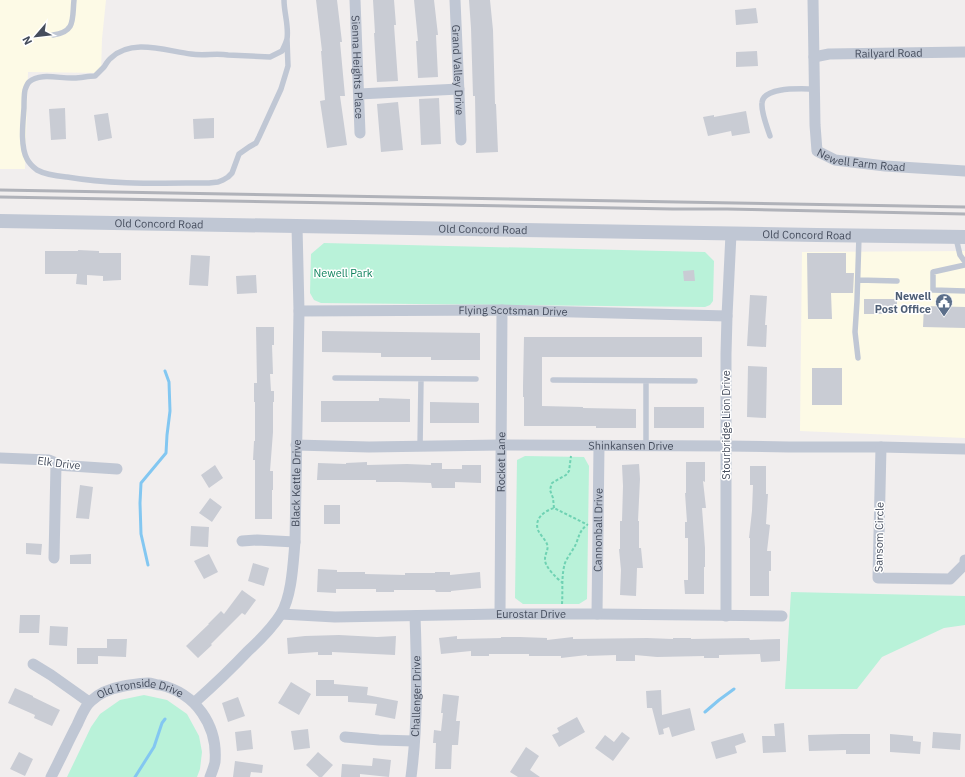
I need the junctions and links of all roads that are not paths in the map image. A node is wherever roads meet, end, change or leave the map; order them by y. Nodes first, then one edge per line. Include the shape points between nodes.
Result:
1 (74, 0) edge
2 (284, 0) edge
3 (355, 0) edge
4 (455, 0) edge
5 (813, 0) edge
6 (53, 36) dead end
7 (287, 39) junction
8 (965, 52) edge
9 (814, 56) junction
10 (459, 89) junction
11 (814, 91) junction
12 (359, 94) junction
13 (360, 133) dead end
14 (770, 136) dead end
15 (461, 140) dead end
16 (965, 171) edge
17 (0, 221) edge
18 (298, 226) junction
19 (731, 234) junction
20 (859, 236) junction
21 (961, 237) edge
22 (965, 262) edge
23 (965, 266) edge
24 (858, 280) junction
25 (897, 281) dead end
26 (965, 291) edge
27 (502, 310) junction
28 (299, 311) junction
29 (727, 316) junction
30 (858, 358) dead end
31 (335, 378) dead end
32 (421, 378) junction
33 (476, 379) dead end
34 (553, 380) dead end
35 (646, 381) junction
36 (695, 381) dead end
37 (296, 445) junction
38 (501, 445) junction
39 (599, 446) junction
40 (646, 446) junction
41 (726, 446) junction
42 (420, 447) junction
43 (881, 447) junction
44 (965, 449) edge
45 (0, 458) edge
46 (56, 465) junction
47 (118, 469) dead end
48 (242, 541) dead end
49 (295, 542) junction
50 (54, 558) dead end
51 (965, 560) edge
52 (281, 614) junction
53 (500, 614) junction
54 (597, 614) junction
55 (415, 616) junction
56 (726, 616) junction
57 (782, 616) dead end
58 (33, 664) dead end
59 (90, 702) junction
60 (194, 702) junction
61 (345, 737) dead end
62 (414, 741) junction
63 (51, 777) edge
64 (210, 777) edge
65 (410, 777) edge

1 - 6 lane via 72,24 68,31
2 - 7 lane
3 - 12 street, Sienna Heights Place
4 - 10 street, Grand Valley Drive
5 - 9 street
7 - 7 lane via 288,66 275,103 256,143 239,154 232,173 223,180 209,183 100,182 50,174 38,170 26,159 23,148 25,90 28,83 39,77 73,79 95,76 118,53 142,46 192,54 270,57 282,51
8 - 9 street, Railyard Road
9 - 11 street
10 - 12 street
10 - 15 street, Grand Valley Drive
11 - 14 lane via 782,90 767,94 763,98 762,111
11 - 16 street, Newell Farm Road via 817,151 835,160
12 - 13 street, Sienna Heights Place
17 - 18 street, Old Concord Road
18 - 19 street, Old Concord Road
18 - 28 street, Black Kettle Drive
19 - 20 street, Old Concord Road
19 - 29 street, Stourbridge Lion Drive
20 - 21 street, Old Concord Road
20 - 24 lane
21 - 22 lane via 960,255
23 - 26 lane via 933,272 933,290
24 - 25 lane
24 - 30 lane via 855,332
27 - 28 street, Flying Scotsman Drive
27 - 29 street, Flying Scotsman Drive
27 - 38 street, Rocket Lane
28 - 37 street, Black Kettle Drive
29 - 41 street, Stourbridge Lion Drive
31 - 32 lane
32 - 33 lane
32 - 42 lane
34 - 35 lane
35 - 36 lane
35 - 40 lane
37 - 42 street, Shinkansen Drive
37 - 49 street, Black Kettle Drive
38 - 39 street, Shinkansen Drive
38 - 42 street, Shinkansen Drive
38 - 53 street, Rocket Lane
39 - 40 street, Shinkansen Drive
39 - 54 street, Cannonball Drive
40 - 41 street, Shinkansen Drive
41 - 43 street, Shinkansen Drive
41 - 56 street, Stourbridge Lion Drive
43 - 44 street, Shinkansen Drive
43 - 51 street, Sansom Circle via 878,578 950,579 965,564
45 - 46 street, Elk Drive via 49,460
46 - 47 street, Elk Drive
46 - 50 street
48 - 49 street
49 - 52 street, Black Kettle Drive via 293,574
52 - 55 street, Eurostar Drive via 335,617
52 - 60 street, Black Kettle Drive via 234,666
53 - 54 street, Eurostar Drive
53 - 55 street, Eurostar Drive
54 - 56 street, Eurostar Drive
55 - 62 street, Challenger Drive
56 - 57 street, Eurostar Drive
58 - 59 street
59 - 60 street, Old Ironside Drive via 116,688 148,683 173,689
59 - 63 street, Old Ironside Drive
60 - 64 street, Old Ironside Drive via 211,729 215,745 215,764
61 - 62 street
62 - 65 street, Challenger Drive

